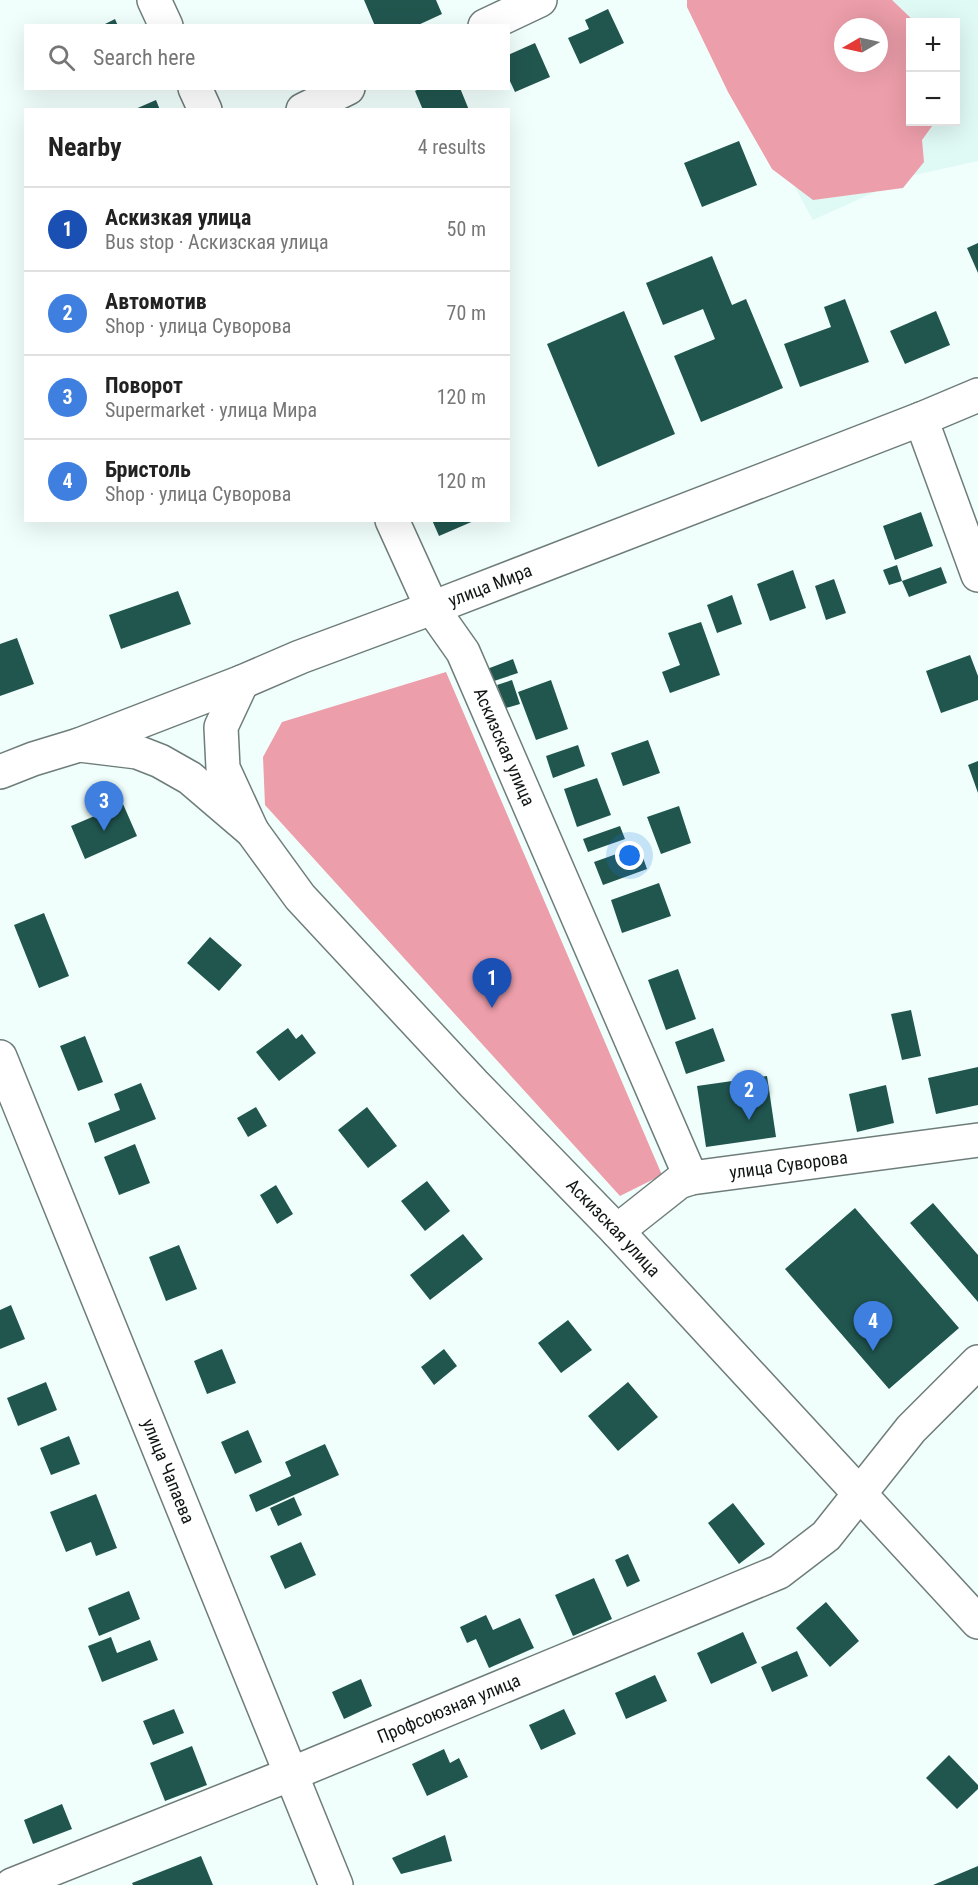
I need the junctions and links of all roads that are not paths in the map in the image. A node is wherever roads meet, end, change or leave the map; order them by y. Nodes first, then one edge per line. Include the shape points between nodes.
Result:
1 (154, 0) edge
2 (540, 0) edge
3 (165, 24) edge
4 (489, 24) edge
5 (196, 90) edge
6 (344, 90) edge
7 (204, 108) edge
8 (307, 108) edge
9 (978, 395) edge
10 (921, 419) junction
11 (393, 522) edge
12 (978, 575) edge
13 (432, 608) junction
14 (242, 682) junction
15 (79, 745) junction
16 (0, 772) edge
17 (252, 831) junction
18 (0, 1057) edge
19 (978, 1140) edge
20 (691, 1178) junction
21 (617, 1231) junction
22 (978, 1362) edge
23 (860, 1493) junction
24 (978, 1622) edge
25 (291, 1774) junction
26 (12, 1885) edge
27 (336, 1885) edge

1 - 3 street
2 - 4 street
5 - 7 street
6 - 8 street
9 - 10 street, улица Мира
10 - 12 street
10 - 13 street, улица Мира
11 - 13 street, Аскизская улица
13 - 14 street, улица Мира
13 - 20 street, Аскизская улица via 463,652
14 - 15 street, улица Мира
14 - 17 street via 221,727 223,758
15 - 16 street, улица Мира
15 - 17 street via 137,752 160,761 190,778
17 - 21 street, Аскизская улица via 300,897
18 - 25 street, улица Чапаева
19 - 20 street, улица Суворова
20 - 21 street, улица Суворова via 679,1182
21 - 23 street, Аскизская улица
22 - 23 street via 911,1429
23 - 24 street, Аскизская улица
23 - 25 street, Профсоюзная улица via 826,1536 779,1572
25 - 26 street, Профсоюзная улица
25 - 27 street, улица Чапаева

